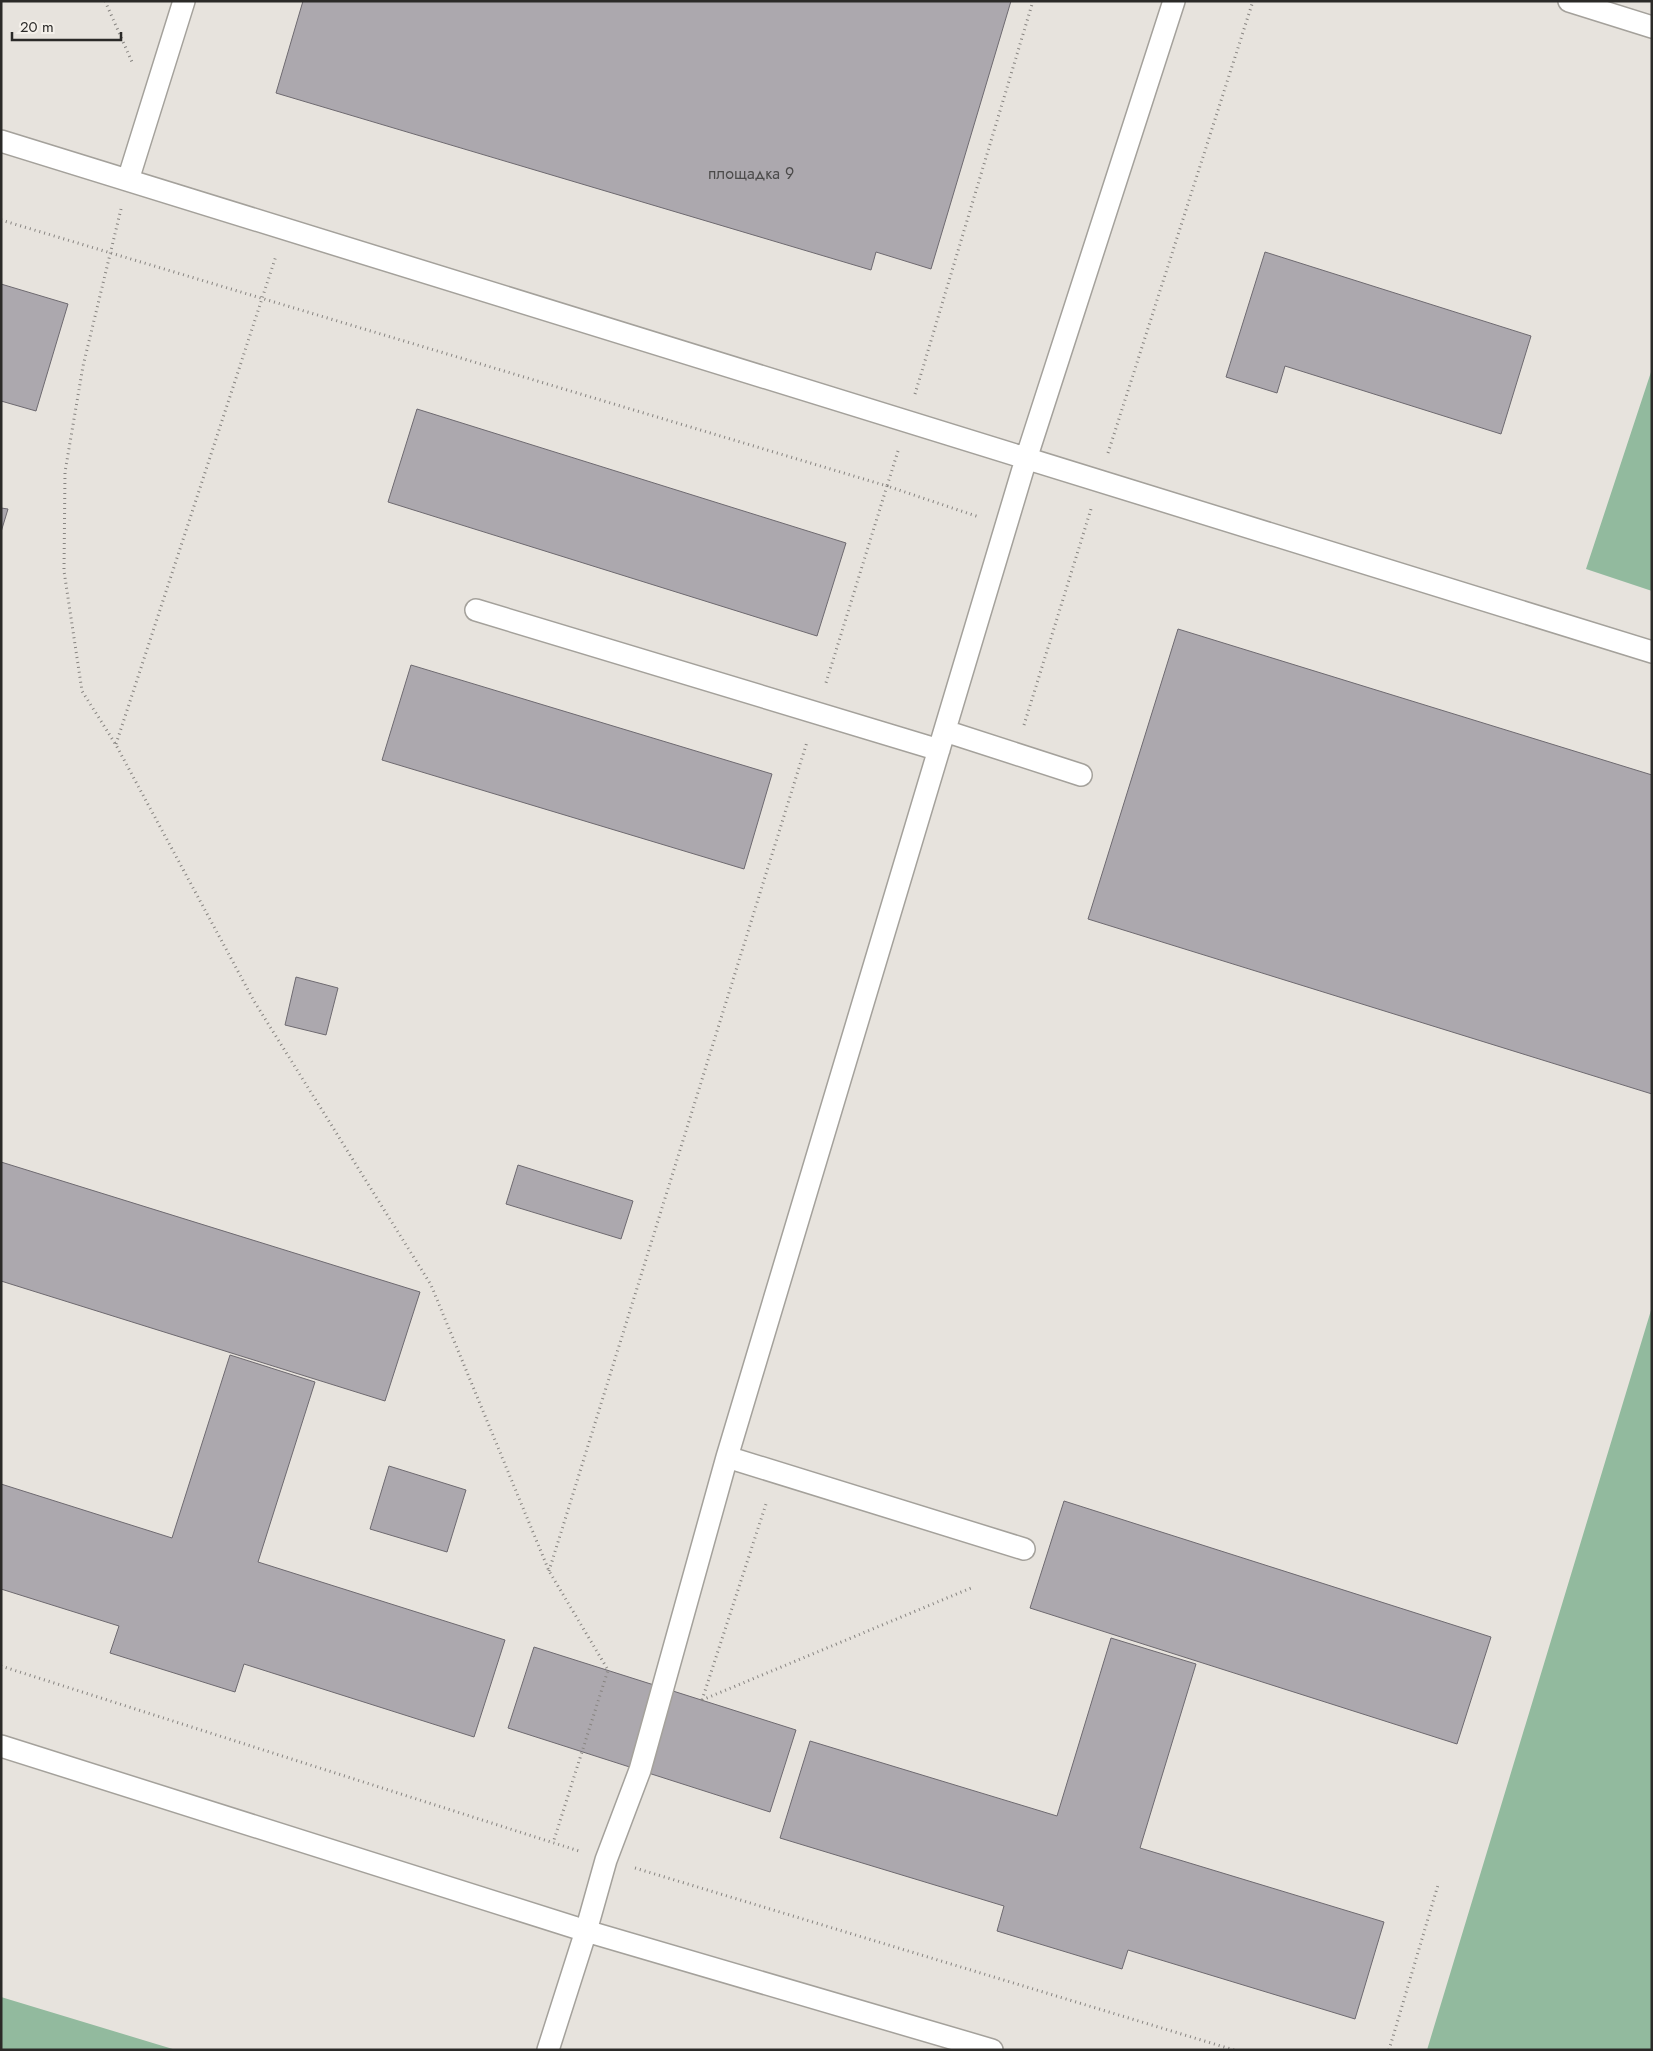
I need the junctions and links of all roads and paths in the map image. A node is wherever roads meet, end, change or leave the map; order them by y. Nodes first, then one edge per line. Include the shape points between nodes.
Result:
1 (105, 1) edge
2 (184, 1) edge
3 (1033, 1) edge
4 (1174, 1) edge
5 (1253, 1) edge
6 (1569, 1) edge
7 (1652, 27) edge
8 (151, 106) junction
9 (1, 141) edge
10 (128, 180) junction
11 (1, 220) edge
12 (284, 228) junction
13 (110, 254) junction
14 (263, 297) junction
15 (907, 422) junction
16 (1026, 459) junction
17 (1099, 482) junction
18 (887, 486) junction
19 (1006, 526) junction
20 (476, 610) dead end
21 (1652, 652) edge
22 (816, 713) junction
23 (942, 741) junction
24 (116, 745) junction
25 (1016, 753) junction
26 (1081, 775) dead end
27 (727, 1457) junction
28 (776, 1471) junction
29 (1024, 1549) dead end
30 (549, 1571) junction
31 (971, 1588) dead end
32 (1, 1746) edge
33 (553, 1842) dead end
34 (1438, 1885) dead end
35 (586, 1931) junction
36 (548, 2050) edge
37 (992, 2050) edge
38 (1389, 2050) edge

1 - 8 path
2 - 8 lane
3 - 15 path
4 - 16 lane
5 - 17 path
6 - 7 lane
8 - 10 lane
9 - 10 lane
10 - 12 lane
10 - 13 path
11 - 13 path
12 - 14 path
12 - 15 lane
13 - 14 path
13 - 24 path via 84,366 65,472 64,571 82,691
14 - 18 path
14 - 24 path
15 - 16 lane
15 - 18 path
16 - 17 lane
16 - 19 lane
17 - 21 lane
17 - 25 path
18 - 19 path
18 - 22 path
19 - 23 lane
20 - 22 lane
22 - 23 lane
22 - 30 path
23 - 25 lane
23 - 27 lane
24 - 30 path via 254,1001 431,1285
25 - 26 lane
27 - 28 lane
27 - 35 lane via 640,1770 606,1860
28 - 29 lane
28 - 31 path via 702,1700
30 - 33 path via 608,1670
32 - 35 lane
34 - 38 path
35 - 36 lane
35 - 37 lane

